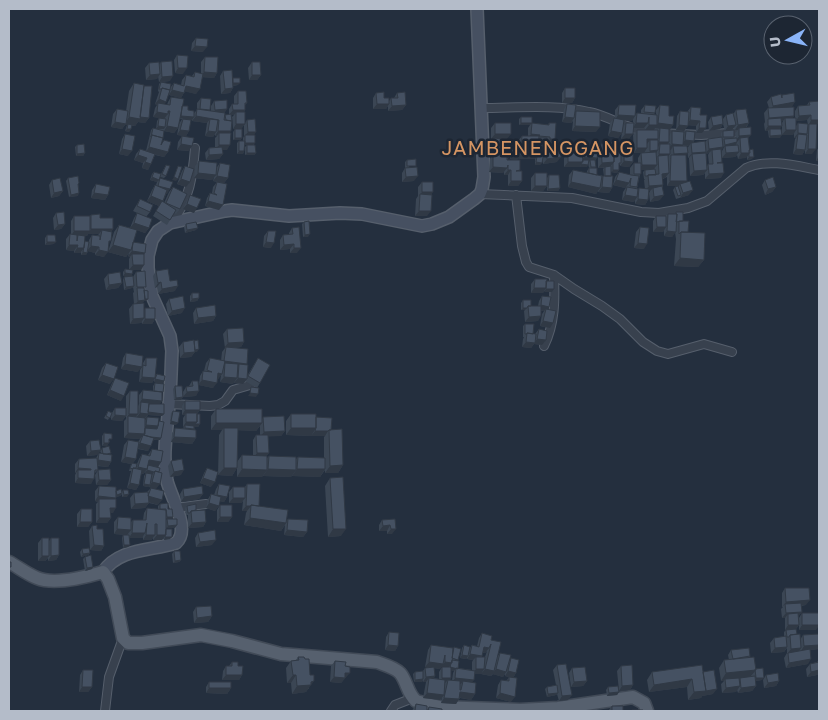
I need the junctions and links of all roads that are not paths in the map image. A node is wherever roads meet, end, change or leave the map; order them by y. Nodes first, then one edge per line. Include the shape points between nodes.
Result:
1 (477, 9) edge
2 (481, 108) junction
3 (741, 132) edge
4 (195, 148) edge
5 (819, 170) edge
6 (480, 194) junction
7 (516, 195) junction
8 (170, 223) junction
9 (554, 275) junction
10 (544, 346) edge
11 (732, 352) dead end
12 (250, 385) edge
13 (170, 404) junction
14 (206, 504) dead end
15 (176, 508) junction
16 (9, 562) edge
17 (103, 572) junction
18 (123, 638) junction
19 (413, 698) junction
20 (105, 711) edge
21 (391, 711) edge
22 (647, 711) edge

1 - 2 street
2 - 3 street via 557,106 600,114 639,131
2 - 6 street via 484,177
4 - 8 street via 193,172 182,208
5 - 7 street via 782,164 752,165 707,201 659,213 572,198
6 - 7 street
6 - 8 street via 440,222 422,226 362,214 289,216 232,210
7 - 9 street via 527,264 534,270
8 - 13 street via 158,231 148,256 151,291 170,336
9 - 10 street via 555,306
9 - 11 street via 620,319 651,348 668,354 704,344
12 - 13 street via 233,390 225,402 218,405
13 - 15 street via 164,456 167,482
14 - 15 street
15 - 17 street via 181,529 178,541 117,558
16 - 17 main road via 46,580 87,577
17 - 18 main road via 115,597
18 - 19 main road via 134,644 201,635 281,654 378,662 399,672
18 - 20 street via 109,677
19 - 21 street via 395,704
19 - 22 main road via 440,707 520,710 633,697 644,703

